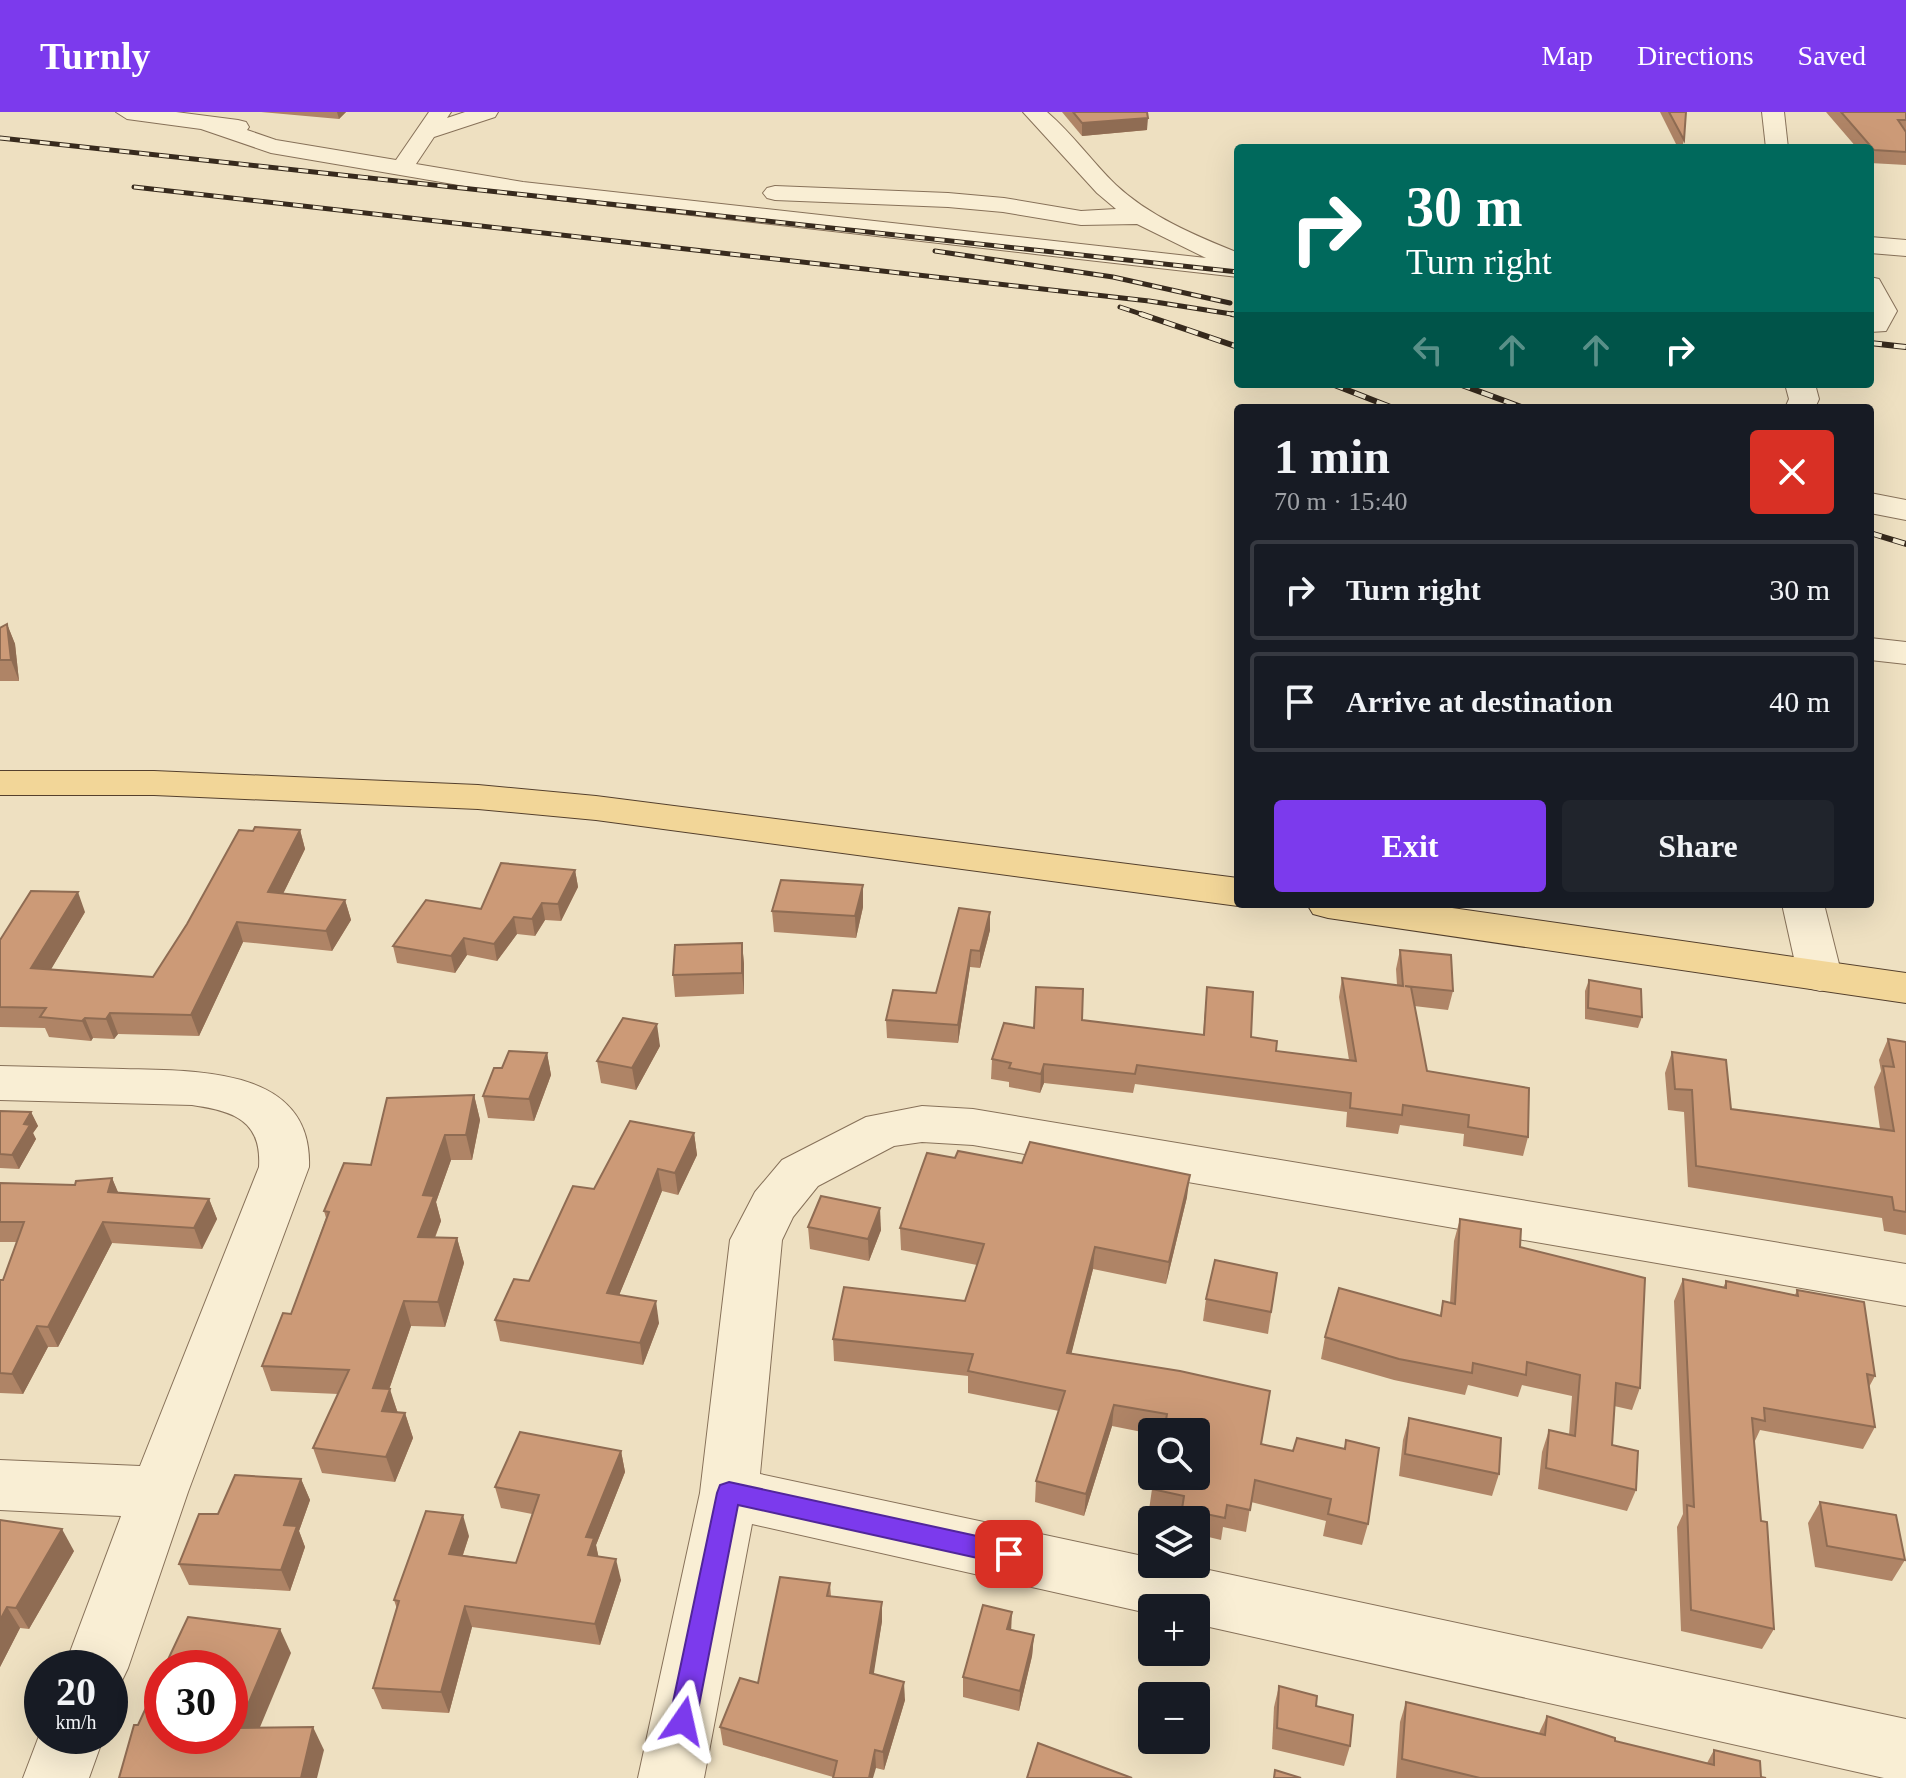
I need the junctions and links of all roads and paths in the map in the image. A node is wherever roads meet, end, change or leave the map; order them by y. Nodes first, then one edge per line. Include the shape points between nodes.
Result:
1 (127, 112) edge
2 (440, 112) edge
3 (487, 112) edge
4 (1034, 112) edge
5 (1773, 112) edge
6 (209, 124) junction
7 (368, 141) junction
8 (1777, 144) edge
9 (415, 149) junction
10 (329, 156) junction
11 (1142, 216) junction
12 (1874, 245) edge
13 (1906, 248) edge
14 (1234, 260) edge
15 (1234, 269) edge
16 (1874, 293) edge
17 (1874, 324) edge
18 (1906, 324) edge
19 (1874, 326) edge
20 (1874, 504) edge
21 (1906, 510) edge
22 (1874, 649) edge
23 (1906, 653) edge
24 (0, 783) edge
25 (1234, 891) edge
26 (1355, 908) edge
27 (1804, 908) edge
28 (1820, 976) junction
29 (1906, 988) edge
30 (0, 1083) edge
31 (1906, 1285) edge
32 (0, 1485) edge
33 (159, 1492) junction
34 (729, 1493) junction
35 (102, 1650) edge
36 (1906, 1751) edge
37 (65, 1754) edge
38 (56, 1778) edge
39 (671, 1778) edge

1 - 6 street
2 - 9 street
3 - 9 street
4 - 11 street via 1116,198
5 - 8 street
6 - 7 street
6 - 10 street via 271,146
7 - 9 street
7 - 10 street
9 - 10 street
9 - 11 street via 713,189 948,200 1081,218
9 - 15 street via 523,189
11 - 14 street
12 - 13 street
16 - 17 street via 1883,311
18 - 19 street
20 - 21 street
22 - 23 street
24 - 25 main road via 154,783 478,797
26 - 28 main road
27 - 28 street
28 - 29 main road
30 - 33 street via 235,1094 267,1114 280,1130 284,1167
31 - 34 street via 973,1127 922,1124 883,1130 800,1173 773,1206 756,1240
32 - 33 street
33 - 35 street
34 - 36 street
34 - 39 street
37 - 38 street

